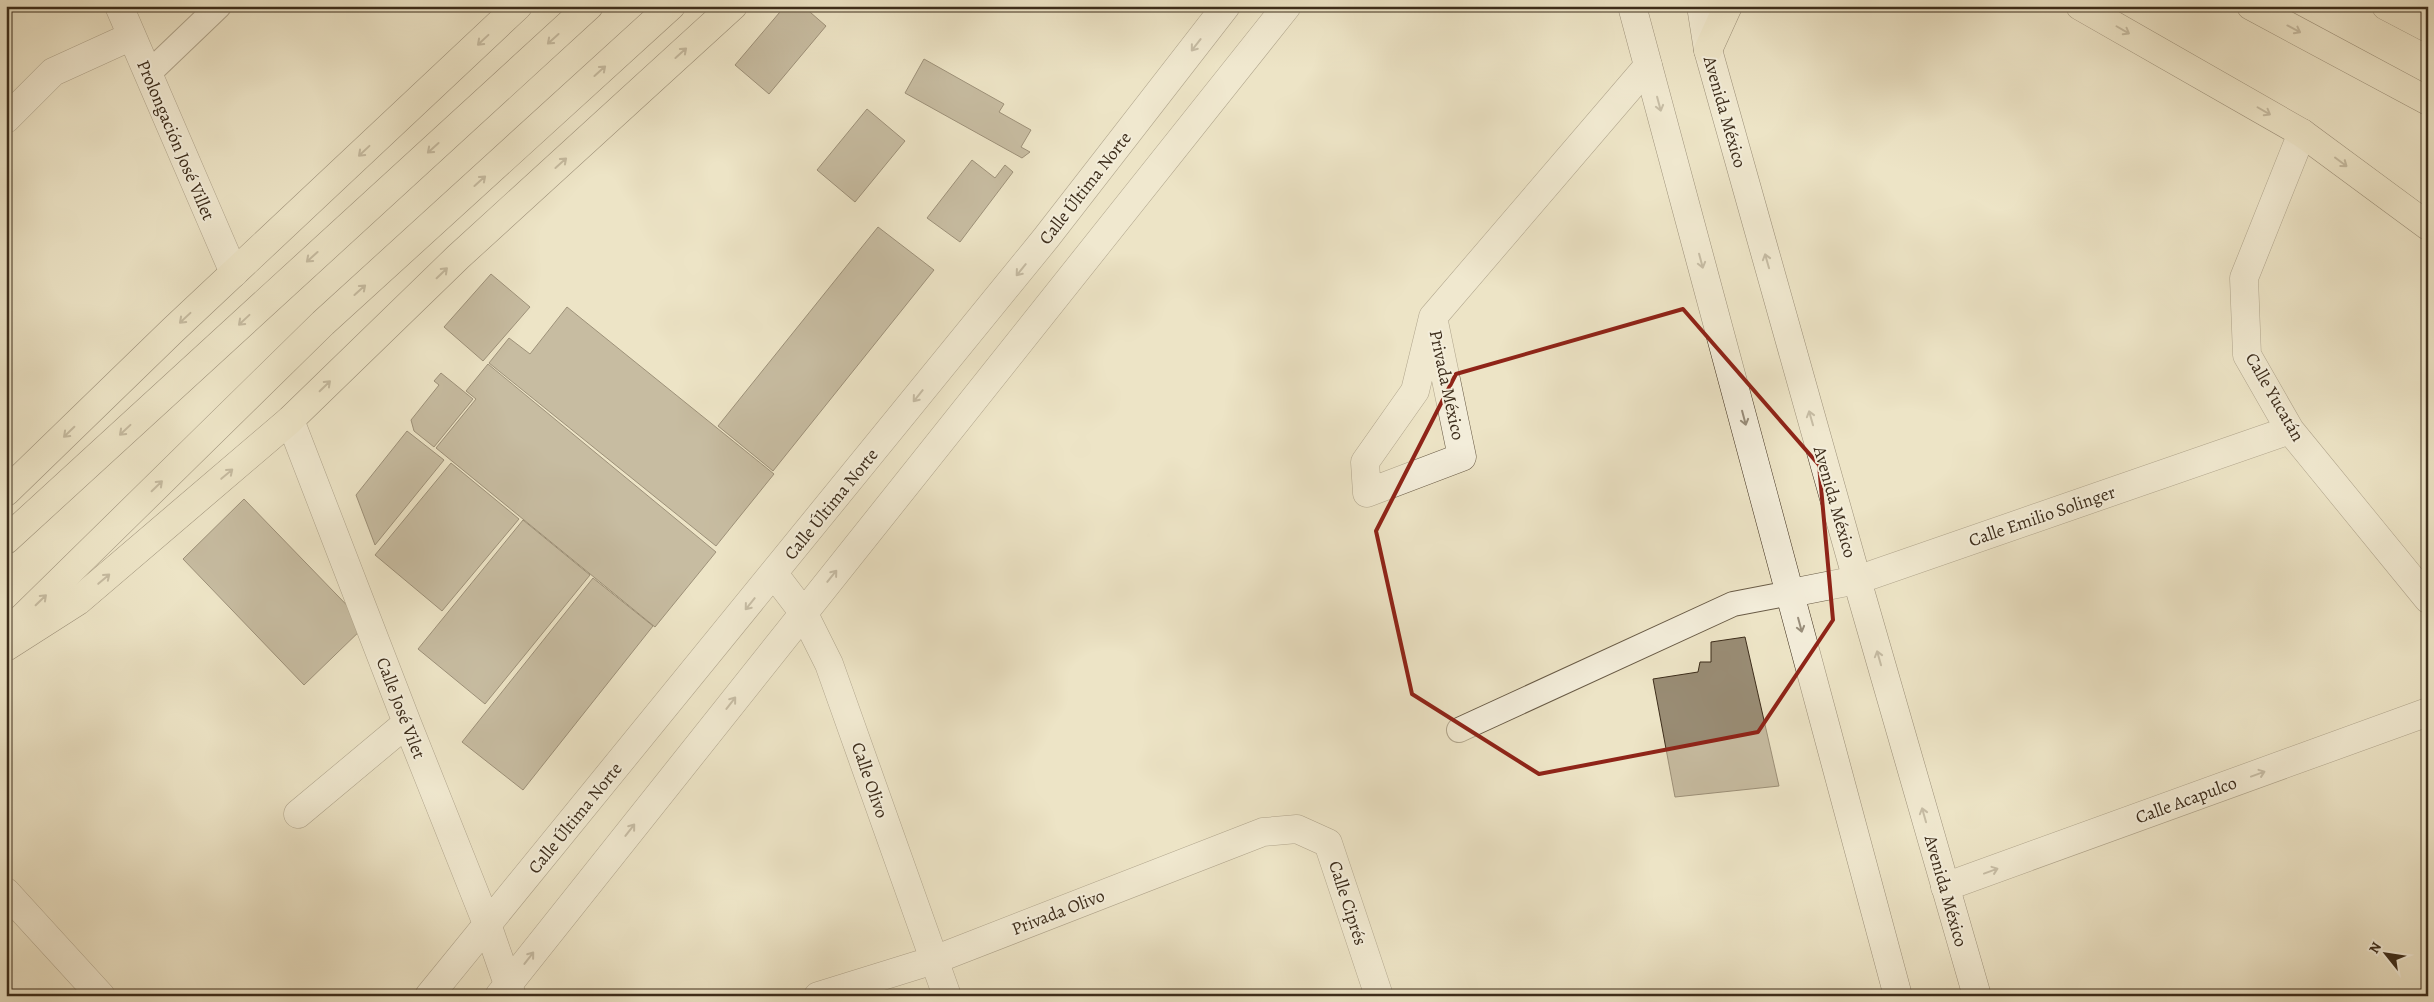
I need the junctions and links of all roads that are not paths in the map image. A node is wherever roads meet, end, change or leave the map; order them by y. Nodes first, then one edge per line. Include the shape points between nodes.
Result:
1 (119, 6) edge
2 (219, 6) edge
3 (518, 6) edge
4 (589, 6) edge
5 (672, 6) edge
6 (733, 6) edge
7 (1226, 6) edge
8 (1286, 6) edge
9 (1632, 6) edge
10 (1701, 6) edge
11 (1728, 6) edge
12 (2080, 6) edge
13 (2252, 6) edge
14 (2386, 6) edge
15 (2428, 28) edge
16 (132, 36) junction
17 (1708, 50) junction
18 (1648, 66) junction
19 (148, 74) junction
20 (2428, 101) edge
21 (6, 119) edge
22 (2302, 133) junction
23 (2428, 226) edge
24 (234, 273) junction
25 (1433, 317) junction
26 (290, 420) junction
27 (2290, 430) junction
28 (6, 492) edge
29 (6, 540) edge
30 (774, 574) junction
31 (1857, 580) junction
32 (1791, 593) junction
33 (2428, 599) edge
34 (804, 612) junction
35 (6, 634) edge
36 (6, 646) edge
37 (2428, 712) edge
38 (407, 723) junction
39 (1459, 730) dead end
40 (298, 814) dead end
41 (1297, 829) joint
42 (1945, 888) junction
43 (6, 892) edge
44 (488, 924) junction
45 (934, 960) junction
46 (506, 992) edge
47 (101, 996) edge
48 (429, 996) edge
49 (818, 996) edge
50 (947, 996) edge
51 (1379, 996) edge
52 (1898, 996) edge
53 (1977, 996) edge

1 - 16 street, Prolongación José Villet
2 - 19 lane
3 -> 24 main road
4 -> 29 main road
35 -> 5 main road via 324,323
26 -> 6 main road via 458,257
7 -> 30 street, Calle Última Norte via 1080,195
34 -> 8 street
9 - 18 street
10 - 17 street, Avenida México
11 - 17 main road
12 -> 22 main road
13 -> 20 main road
14 - 15 main road
16 - 19 street, Prolongación José Villet
16 - 21 street via 53,72
31 -> 17 street, Avenida México
18 - 25 street, Privada México
18 -> 32 street
19 - 24 street, Prolongación José Villet
22 -> 23 main road
22 - 27 street, Calle Yucatán via 2244,278 2247,355
24 -> 28 main road
25 - 25 street, Privada México via 1415,391 1364,462 1367,493 1462,456
36 -> 26 main road via 78,602
26 - 38 street, Calle José Vilet
27 - 31 street, Calle Emilio Solinger
27 - 33 street, Calle Yucatán
30 - 34 street, Calle Olivo
30 -> 44 street, Calle Última Norte
31 - 32 street, Calle Emilio Solinger
42 -> 31 street, Avenida México
32 - 39 lane via 1733,604
32 -> 52 street
34 - 45 street, Calle Olivo via 829,664
46 -> 34 street
42 -> 37 street, Calle Acapulco
38 - 40 street
38 - 44 street, Calle José Vilet
41 - 45 street, Privada Olivo via 1264,832
41 - 51 street, Calle Ciprés via 1328,842
42 - 53 street, Avenida México
43 - 47 street
44 - 46 street, Calle José Vilet
44 - 48 street, Calle Última Norte
45 - 49 street, Privada Olivo
45 - 50 street, Calle Olivo

